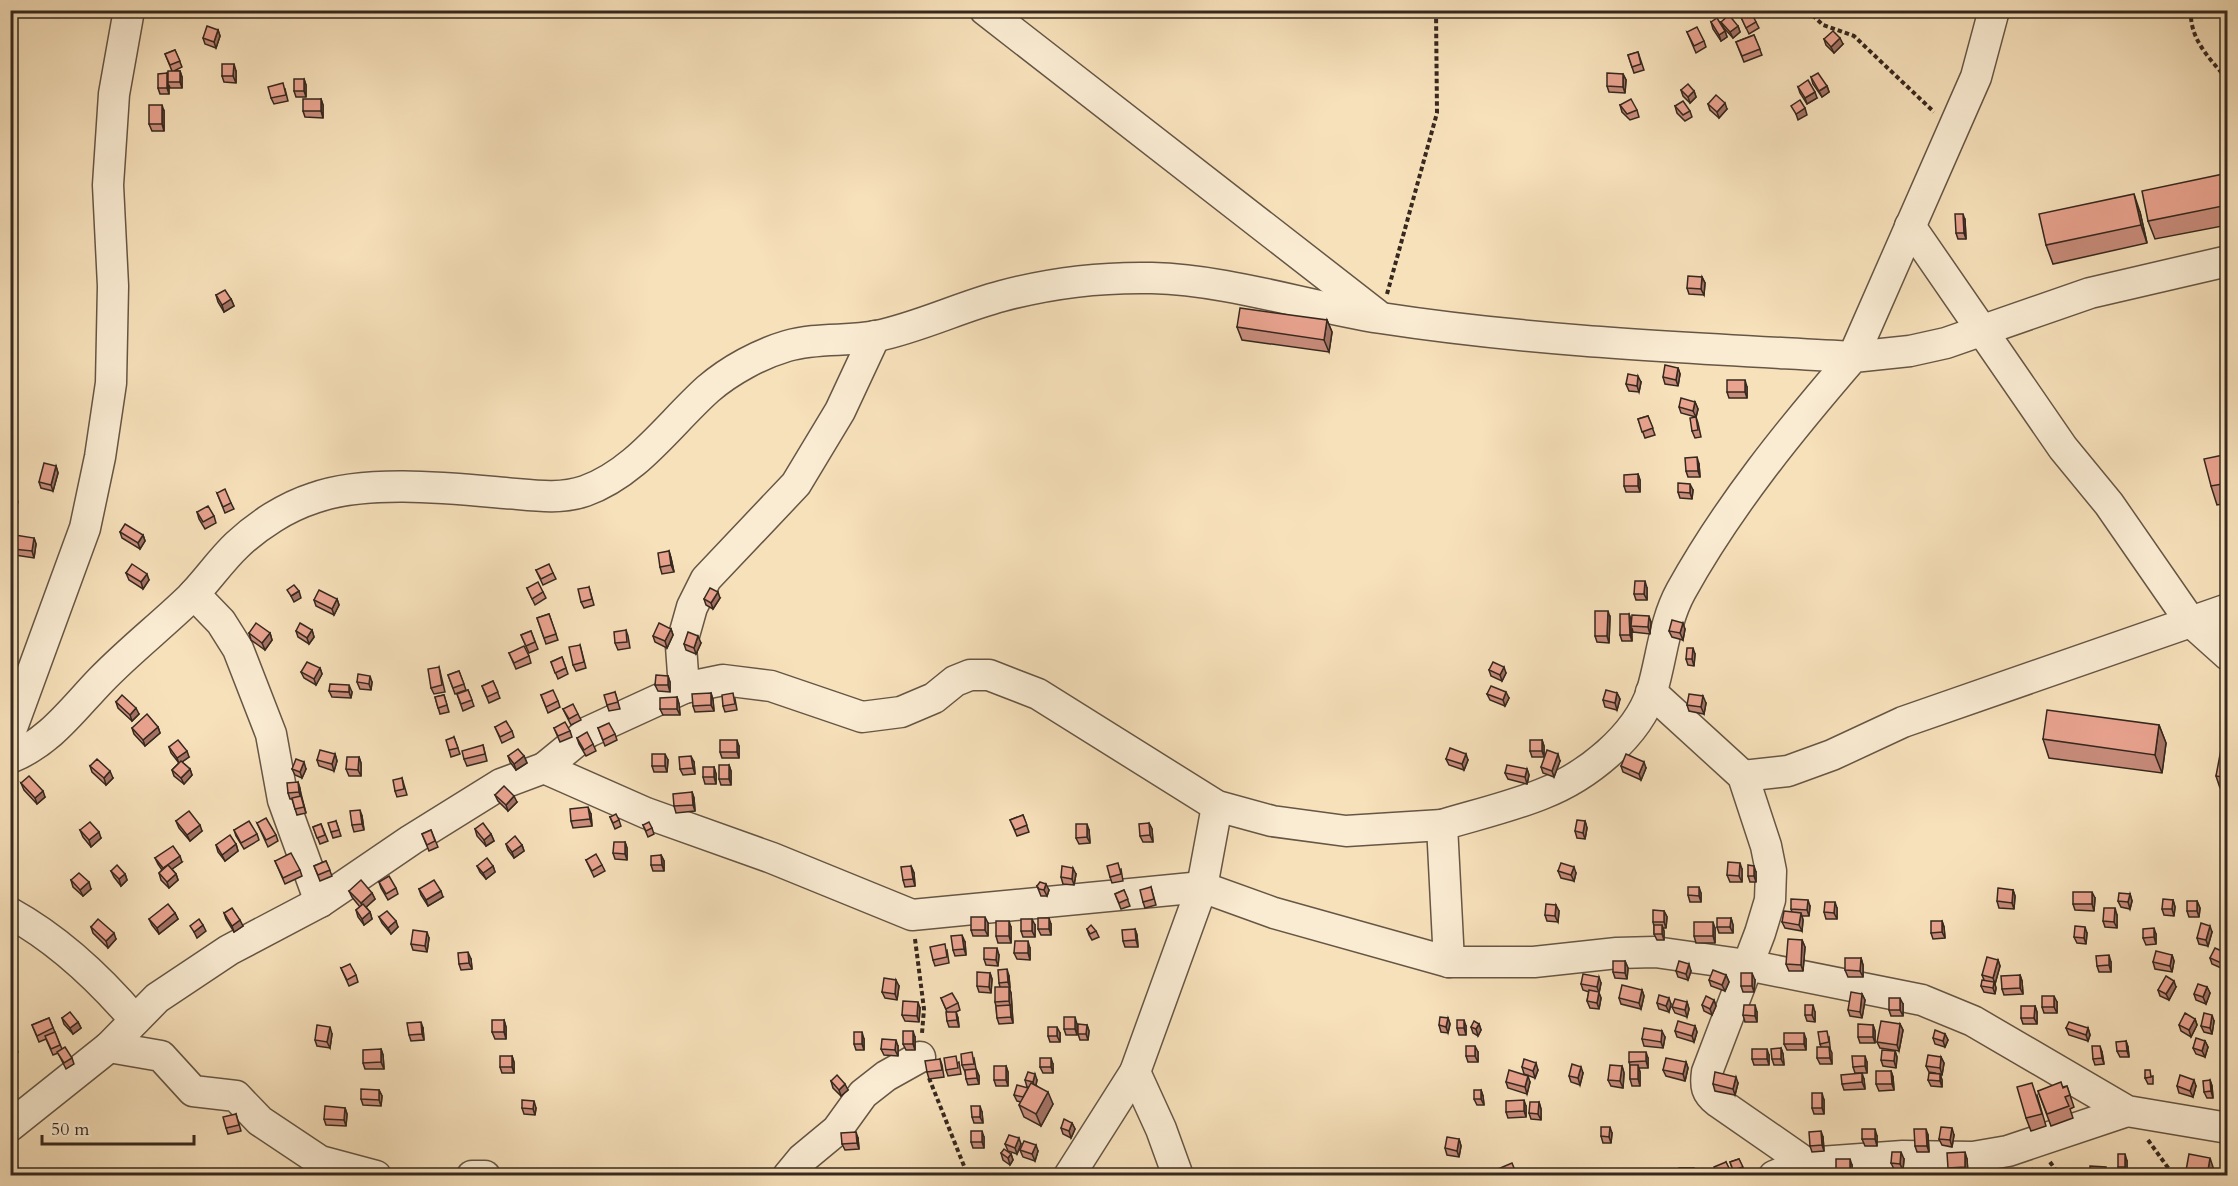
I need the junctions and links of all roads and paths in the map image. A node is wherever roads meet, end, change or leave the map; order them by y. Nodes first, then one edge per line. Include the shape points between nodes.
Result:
1 (129, 10) edge
2 (985, 10) edge
3 (1436, 10) edge
4 (1807, 10) edge
5 (1994, 10) edge
6 (2190, 10) edge
7 (2228, 80) edge
8 (1952, 129) junction
9 (1910, 226) junction
10 (2228, 261) edge
11 (1381, 318) junction
12 (1983, 331) junction
13 (875, 336) junction
14 (1853, 357) junction
15 (194, 594) junction
16 (2228, 609) edge
17 (2190, 621) junction
18 (2228, 655) edge
19 (684, 688) junction
20 (1651, 692) junction
21 (10, 733) edge
22 (10, 758) edge
23 (544, 768) junction
24 (1743, 776) junction
25 (1217, 806) junction
26 (1442, 825) junction
27 (1202, 887) junction
28 (320, 902) junction
29 (10, 913) edge
30 (1449, 962) junction
31 (1747, 965) junction
32 (135, 1020) junction
33 (109, 1047) junction
34 (920, 1058) dead end
35 (1134, 1071) junction
36 (2127, 1111) junction
37 (10, 1126) edge
38 (2228, 1128) edge
39 (2047, 1157) dead end
40 (1812, 1169) edge
41 (339, 1172) edge
42 (376, 1176) edge
43 (472, 1176) edge
44 (485, 1176) edge
45 (788, 1176) edge
46 (1069, 1176) edge
47 (1178, 1176) edge
48 (1774, 1176) edge
49 (2060, 1176) edge
50 (2174, 1176) edge

1 - 21 street via 114,94 108,185 113,286 111,372 100,457 85,528
2 - 11 street
3 - 11 path via 1437,113
4 - 8 path via 1823,25 1854,36
5 - 8 street via 1976,77
6 - 7 path via 2190,23 2201,49
8 - 9 street
9 - 12 street
9 - 14 street
10 - 12 street via 2090,293
11 - 13 street via 1238,289 1154,278 1074,281 1002,296
11 - 14 street via 1604,342
12 - 14 street via 1910,351
12 - 17 street
13 - 15 street via 826,338 787,346 746,363 709,389 676,424 620,472 590,490 545,496 429,487 316,496 272,518 237,544
13 - 19 street via 840,411 796,484 706,579 681,646
14 - 20 street via 1762,465 1681,592 1662,640
15 - 22 street via 102,678 58,728
15 - 28 street via 238,649 271,734 283,800
16 - 17 street
17 - 18 street
17 - 24 street via 1913,718 1788,771
19 - 23 street via 588,732
19 - 25 street via 723,681 771,686 862,717 901,712 934,698 955,681 970,675 989,675 1038,694
20 - 24 street
20 - 26 street via 1619,744 1581,773 1544,794
23 - 27 street via 646,813 772,858 912,915
23 - 28 street via 501,784
24 - 31 street via 1772,871 1770,900
25 - 26 street via 1272,821 1346,831
25 - 27 street
26 - 30 street
27 - 30 street via 1274,913
27 - 35 street
28 - 32 street via 229,950 157,998
29 - 32 street via 65,951 106,986
30 - 31 street via 1534,962 1617,952 1655,952
31 - 36 street via 1922,1000 1973,1021
31 - 40 street via 1707,1071 1705,1086 1718,1102
32 - 33 street
33 - 37 street
33 - 41 street via 161,1056 193,1091 236,1096 260,1121
34 - 45 street via 885,1076 863,1094 837,1130
35 - 46 street
35 - 47 street
36 - 38 street
36 - 40 street via 2008,1151 1963,1157 1903,1156
36 - 50 path
39 - 49 path
40 - 48 street
41 - 42 street
43 - 44 street

